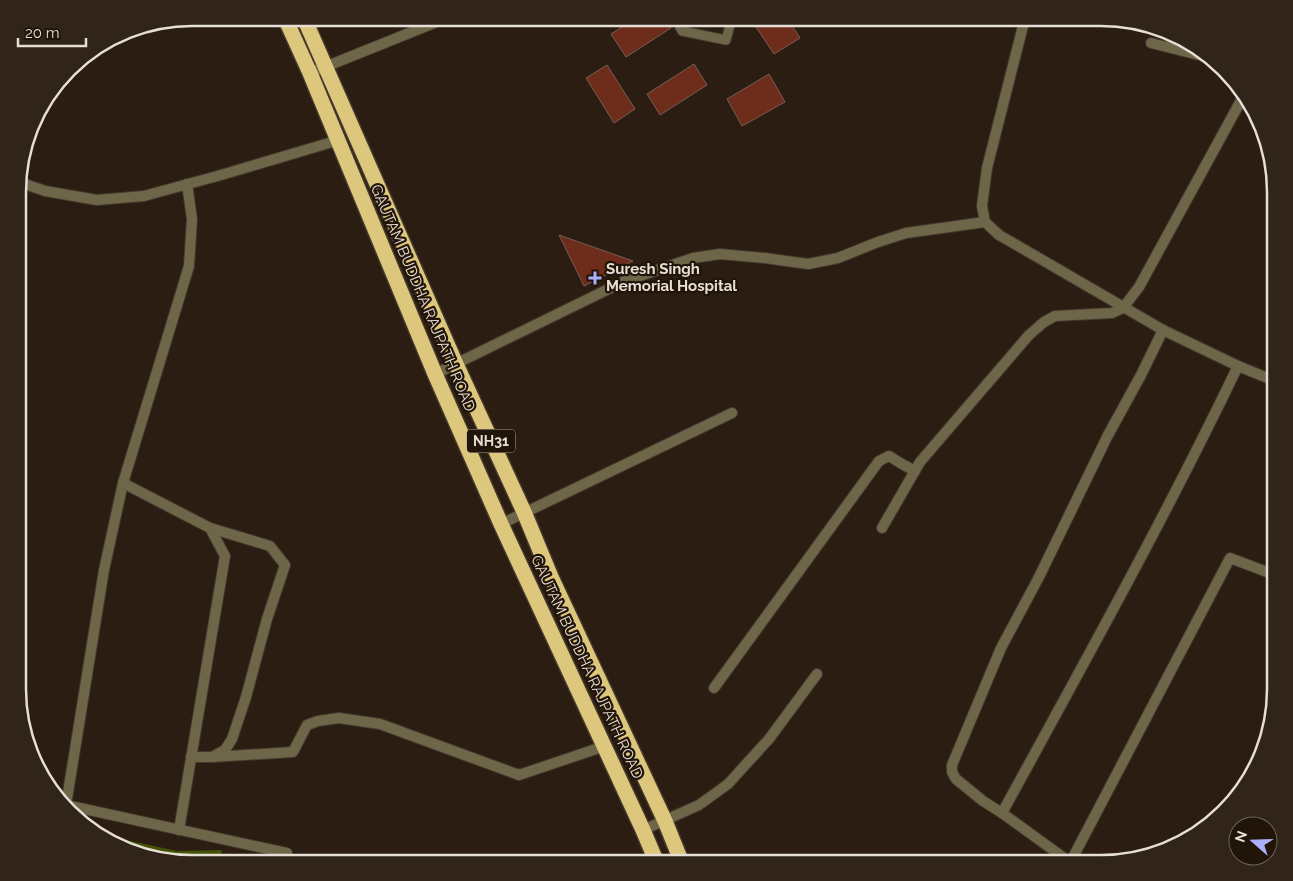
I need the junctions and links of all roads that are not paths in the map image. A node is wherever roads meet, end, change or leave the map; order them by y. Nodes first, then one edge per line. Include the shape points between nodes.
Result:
1 (289, 26) edge
2 (308, 26) edge
3 (426, 26) edge
4 (680, 27) edge
5 (730, 27) edge
6 (1024, 27) edge
7 (1151, 43) dead end
8 (1191, 53) edge
9 (326, 67) junction
10 (310, 74) junction
11 (1240, 102) edge
12 (339, 140) junction
13 (187, 184) junction
14 (27, 185) edge
15 (985, 222) junction
16 (1123, 308) junction
17 (1163, 330) junction
18 (456, 364) junction
19 (1238, 366) junction
20 (435, 374) junction
21 (1266, 377) edge
22 (732, 413) dead end
23 (915, 471) junction
24 (123, 482) junction
25 (524, 512) junction
26 (500, 524) junction
27 (210, 528) junction
28 (882, 528) dead end
29 (1266, 572) edge
30 (817, 674) dead end
31 (714, 688) dead end
32 (605, 746) junction
33 (191, 757) junction
34 (212, 757) junction
35 (67, 798) edge
36 (76, 807) edge
37 (1002, 813) junction
38 (665, 821) junction
39 (179, 830) junction
40 (644, 830) junction
41 (287, 854) edge
42 (654, 855) edge
43 (679, 855) edge
44 (1060, 855) edge
45 (1075, 855) edge

1 - 10 highway, GAUTAM BUDDHA RAJPATH ROAD / NH31
2 - 9 highway, NH31
3 - 9 street
4 - 5 lane via 682,30 726,40
6 - 15 street via 987,168 982,206
7 - 8 street
9 - 10 street
9 - 18 highway, NH31
10 - 12 highway, GAUTAM BUDDHA RAJPATH ROAD / NH31
11 - 16 street via 1139,286
12 - 13 street
12 - 20 highway, GAUTAM BUDDHA RAJPATH ROAD / NH31
13 - 14 street via 144,196 97,200
13 - 24 street via 192,219 189,266
15 - 16 street via 998,235
15 - 18 street via 906,233 838,258 808,264 720,254 692,258 625,281
16 - 17 street
16 - 23 street via 1112,313 1055,316 1044,322 1023,342
17 - 19 street
17 - 37 street via 1001,648 952,765 956,779
18 - 20 street
18 - 25 highway, NH31
19 - 21 street
19 - 37 street via 1152,536
20 - 26 highway, GAUTAM BUDDHA RAJPATH ROAD / NH31
22 - 25 street
23 - 28 street
23 - 31 street via 889,456 879,461
24 - 27 street
24 - 35 street via 104,570
25 - 26 street
25 - 38 highway, NH31
26 - 32 highway, GAUTAM BUDDHA RAJPATH ROAD / NH31
27 - 33 street via 225,556
27 - 34 street via 270,546 285,565 232,739 225,750
29 - 45 street via 1230,558
30 - 38 street via 769,739 728,784 699,805
32 - 34 street via 519,776 380,724 340,718 307,725 293,752
32 - 40 highway, GAUTAM BUDDHA RAJPATH ROAD / NH31
33 - 34 street
33 - 39 street
36 - 39 street
37 - 44 street
38 - 40 street
38 - 43 highway, NH31
39 - 41 street
40 - 42 highway, GAUTAM BUDDHA RAJPATH ROAD / NH31

